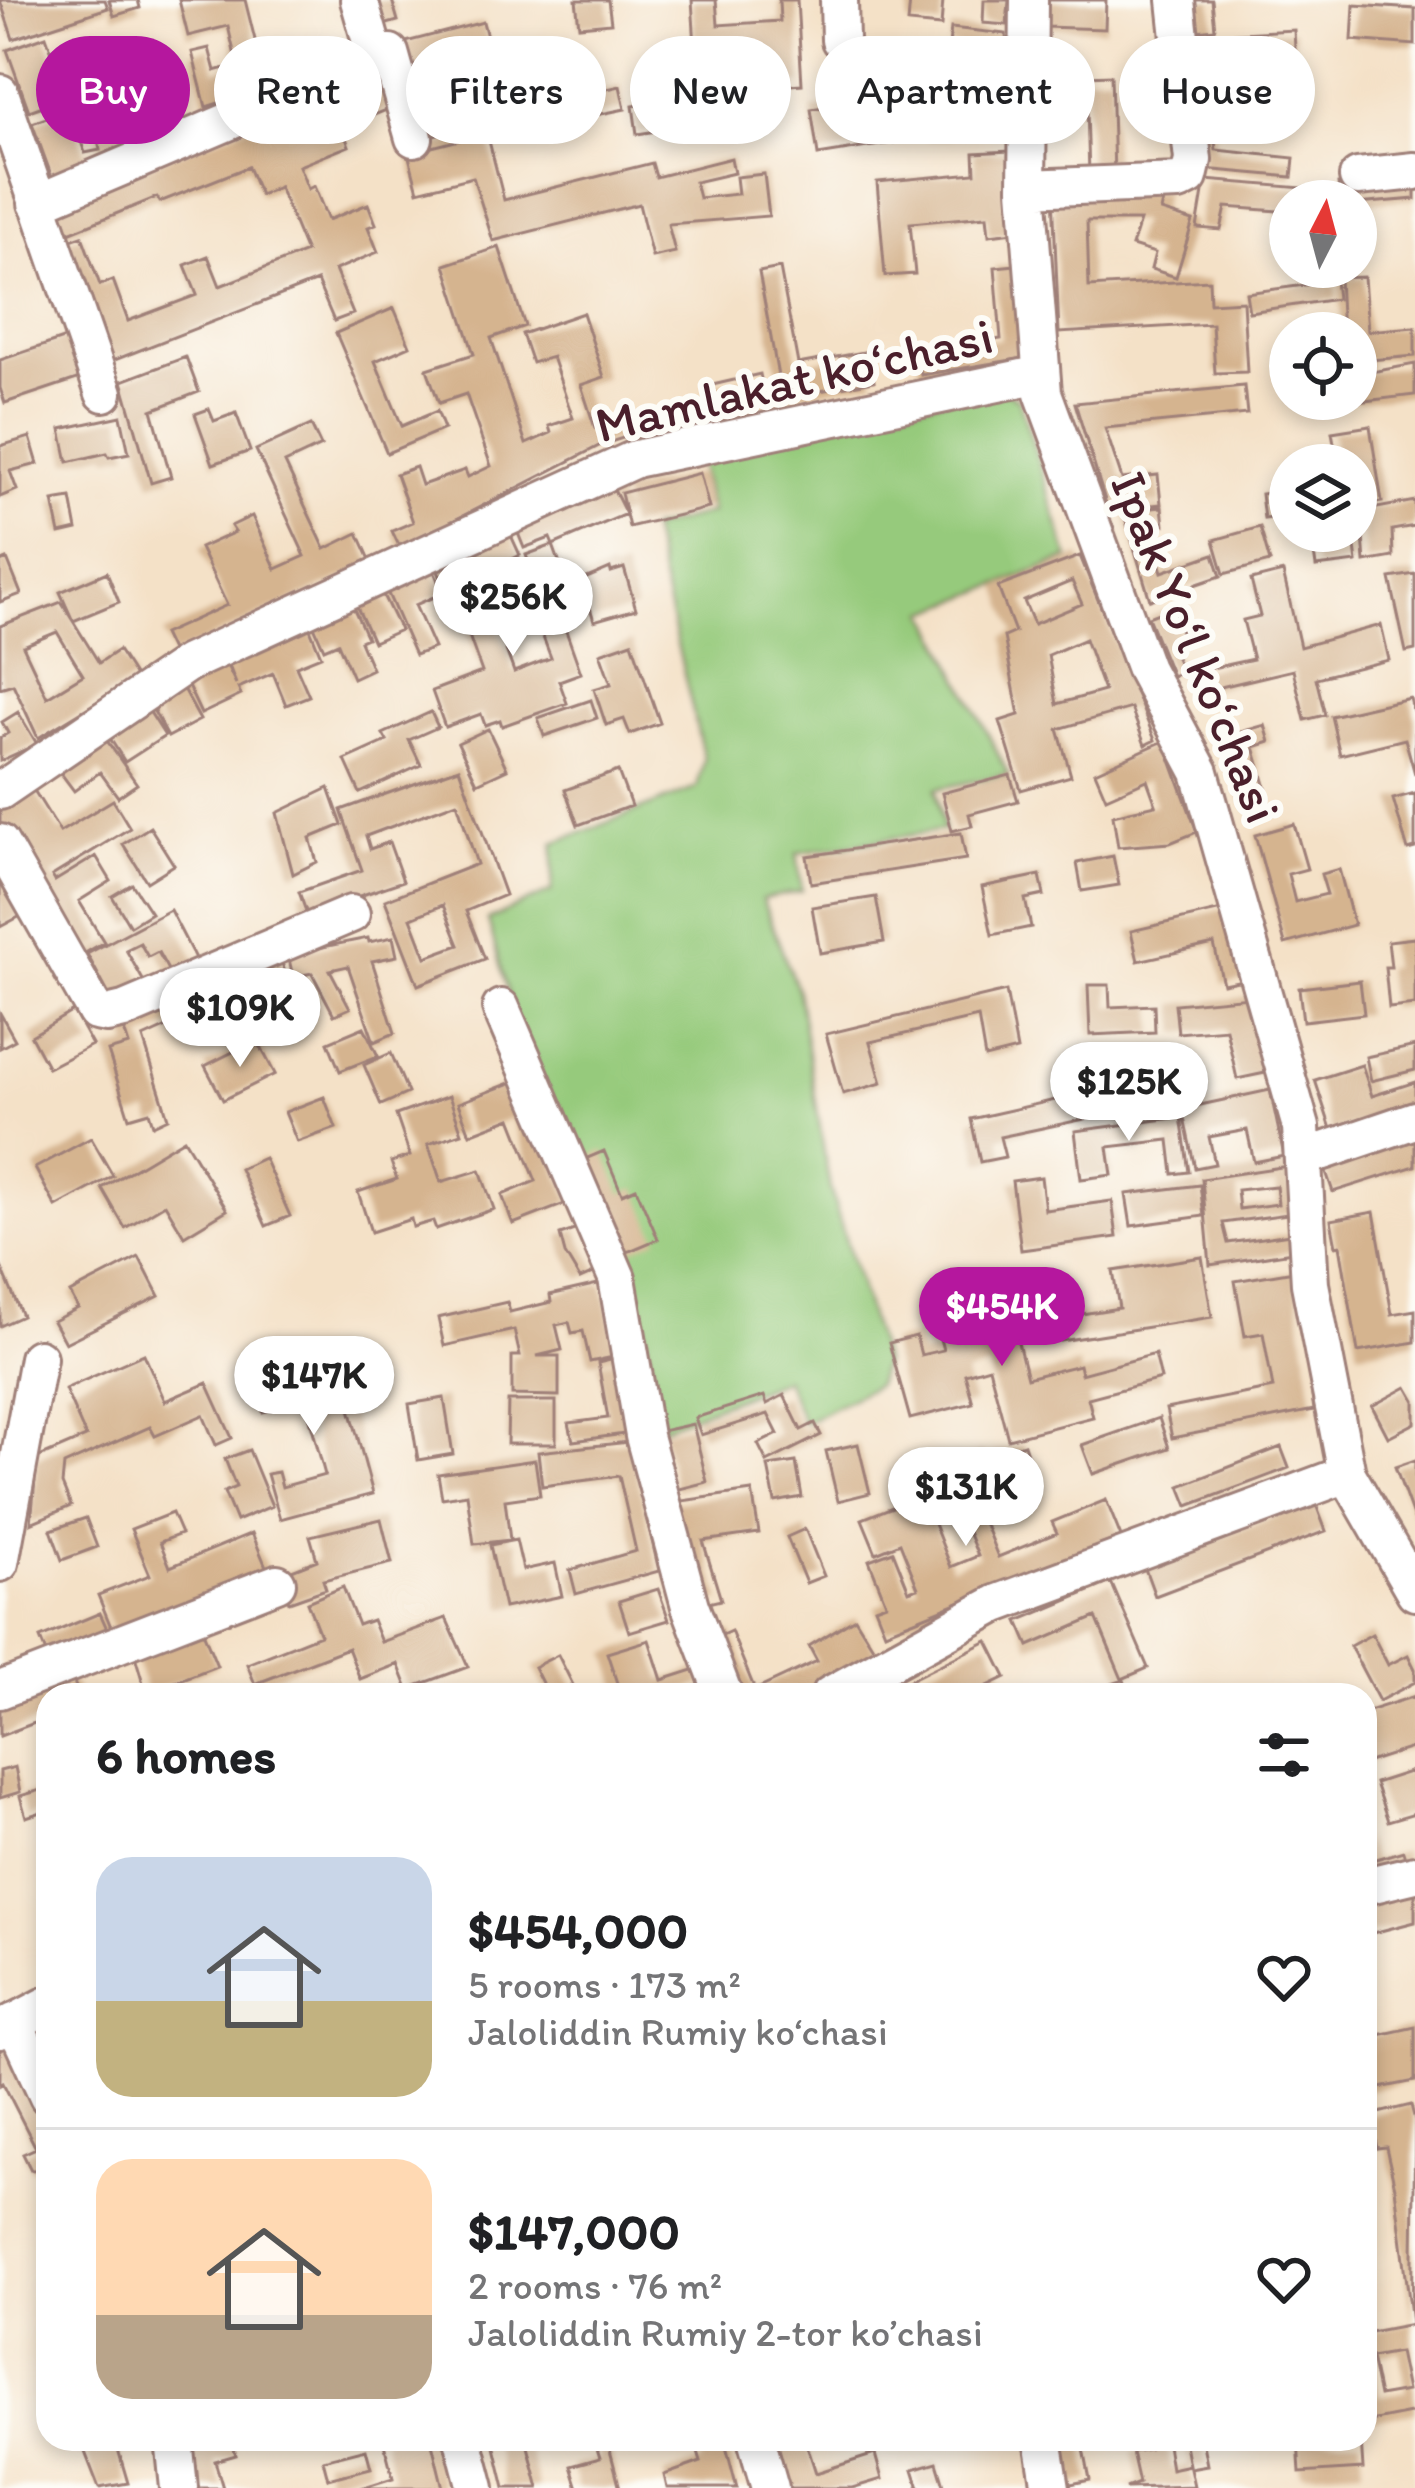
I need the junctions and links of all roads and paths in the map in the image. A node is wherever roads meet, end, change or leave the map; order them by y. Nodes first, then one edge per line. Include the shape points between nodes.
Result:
1 (359, 0) edge
2 (839, 0) edge
3 (1029, 0) edge
4 (1176, 0) edge
5 (840, 36) edge
6 (383, 56) junction
7 (0, 93) edge
8 (406, 117) edge
9 (1415, 171) edge
10 (1358, 177) dead end
11 (1028, 188) junction
12 (37, 203) junction
13 (1041, 374) junction
14 (104, 393) dead end
15 (0, 790) edge
16 (0, 843) edge
17 (352, 914) dead end
18 (500, 1008) dead end
19 (1415, 1120) edge
20 (1303, 1158) junction
21 (38, 1358) dead end
22 (1347, 1474) junction
23 (0, 1564) edge
24 (277, 1583) dead end
25 (1414, 1588) edge
26 (719, 1683) edge
27 (852, 1683) edge
28 (0, 1690) edge
29 (1415, 1874) edge
30 (1377, 1883) edge
31 (36, 2011) edge
32 (7, 2026) edge
33 (36, 2076) edge
34 (175, 2451) edge
35 (466, 2451) edge
36 (759, 2451) edge
37 (1045, 2451) edge
38 (179, 2488) edge
39 (476, 2488) edge
40 (770, 2488) edge
41 (1052, 2488) edge

1 - 6 street
2 - 5 street
3 - 11 street, Ipak Yoʻl koʻchasi
4 - 11 street via 1189,178
6 - 8 street
6 - 12 street
7 - 12 street
9 - 10 street
11 - 13 street, Ipak Yoʻl koʻchasi
12 - 14 street
13 - 15 street, Mamlakat koʻchasi via 634,459 188,663
13 - 20 street, Ipak Yoʻl koʻchasi via 1145,669 1200,772 1301,1127
16 - 17 street via 95,1012 124,1010
18 - 26 street via 617,1278 644,1436
19 - 20 street
20 - 22 street, Ipak Yoʻl koʻchasi via 1310,1284
21 - 23 street
22 - 25 street, Ipak Yoʻl koʻchasi
22 - 27 street via 996,1604
24 - 28 street
29 - 30 street
31 - 32 street
32 - 33 street
34 - 38 street
35 - 39 street
36 - 40 street
37 - 41 street

